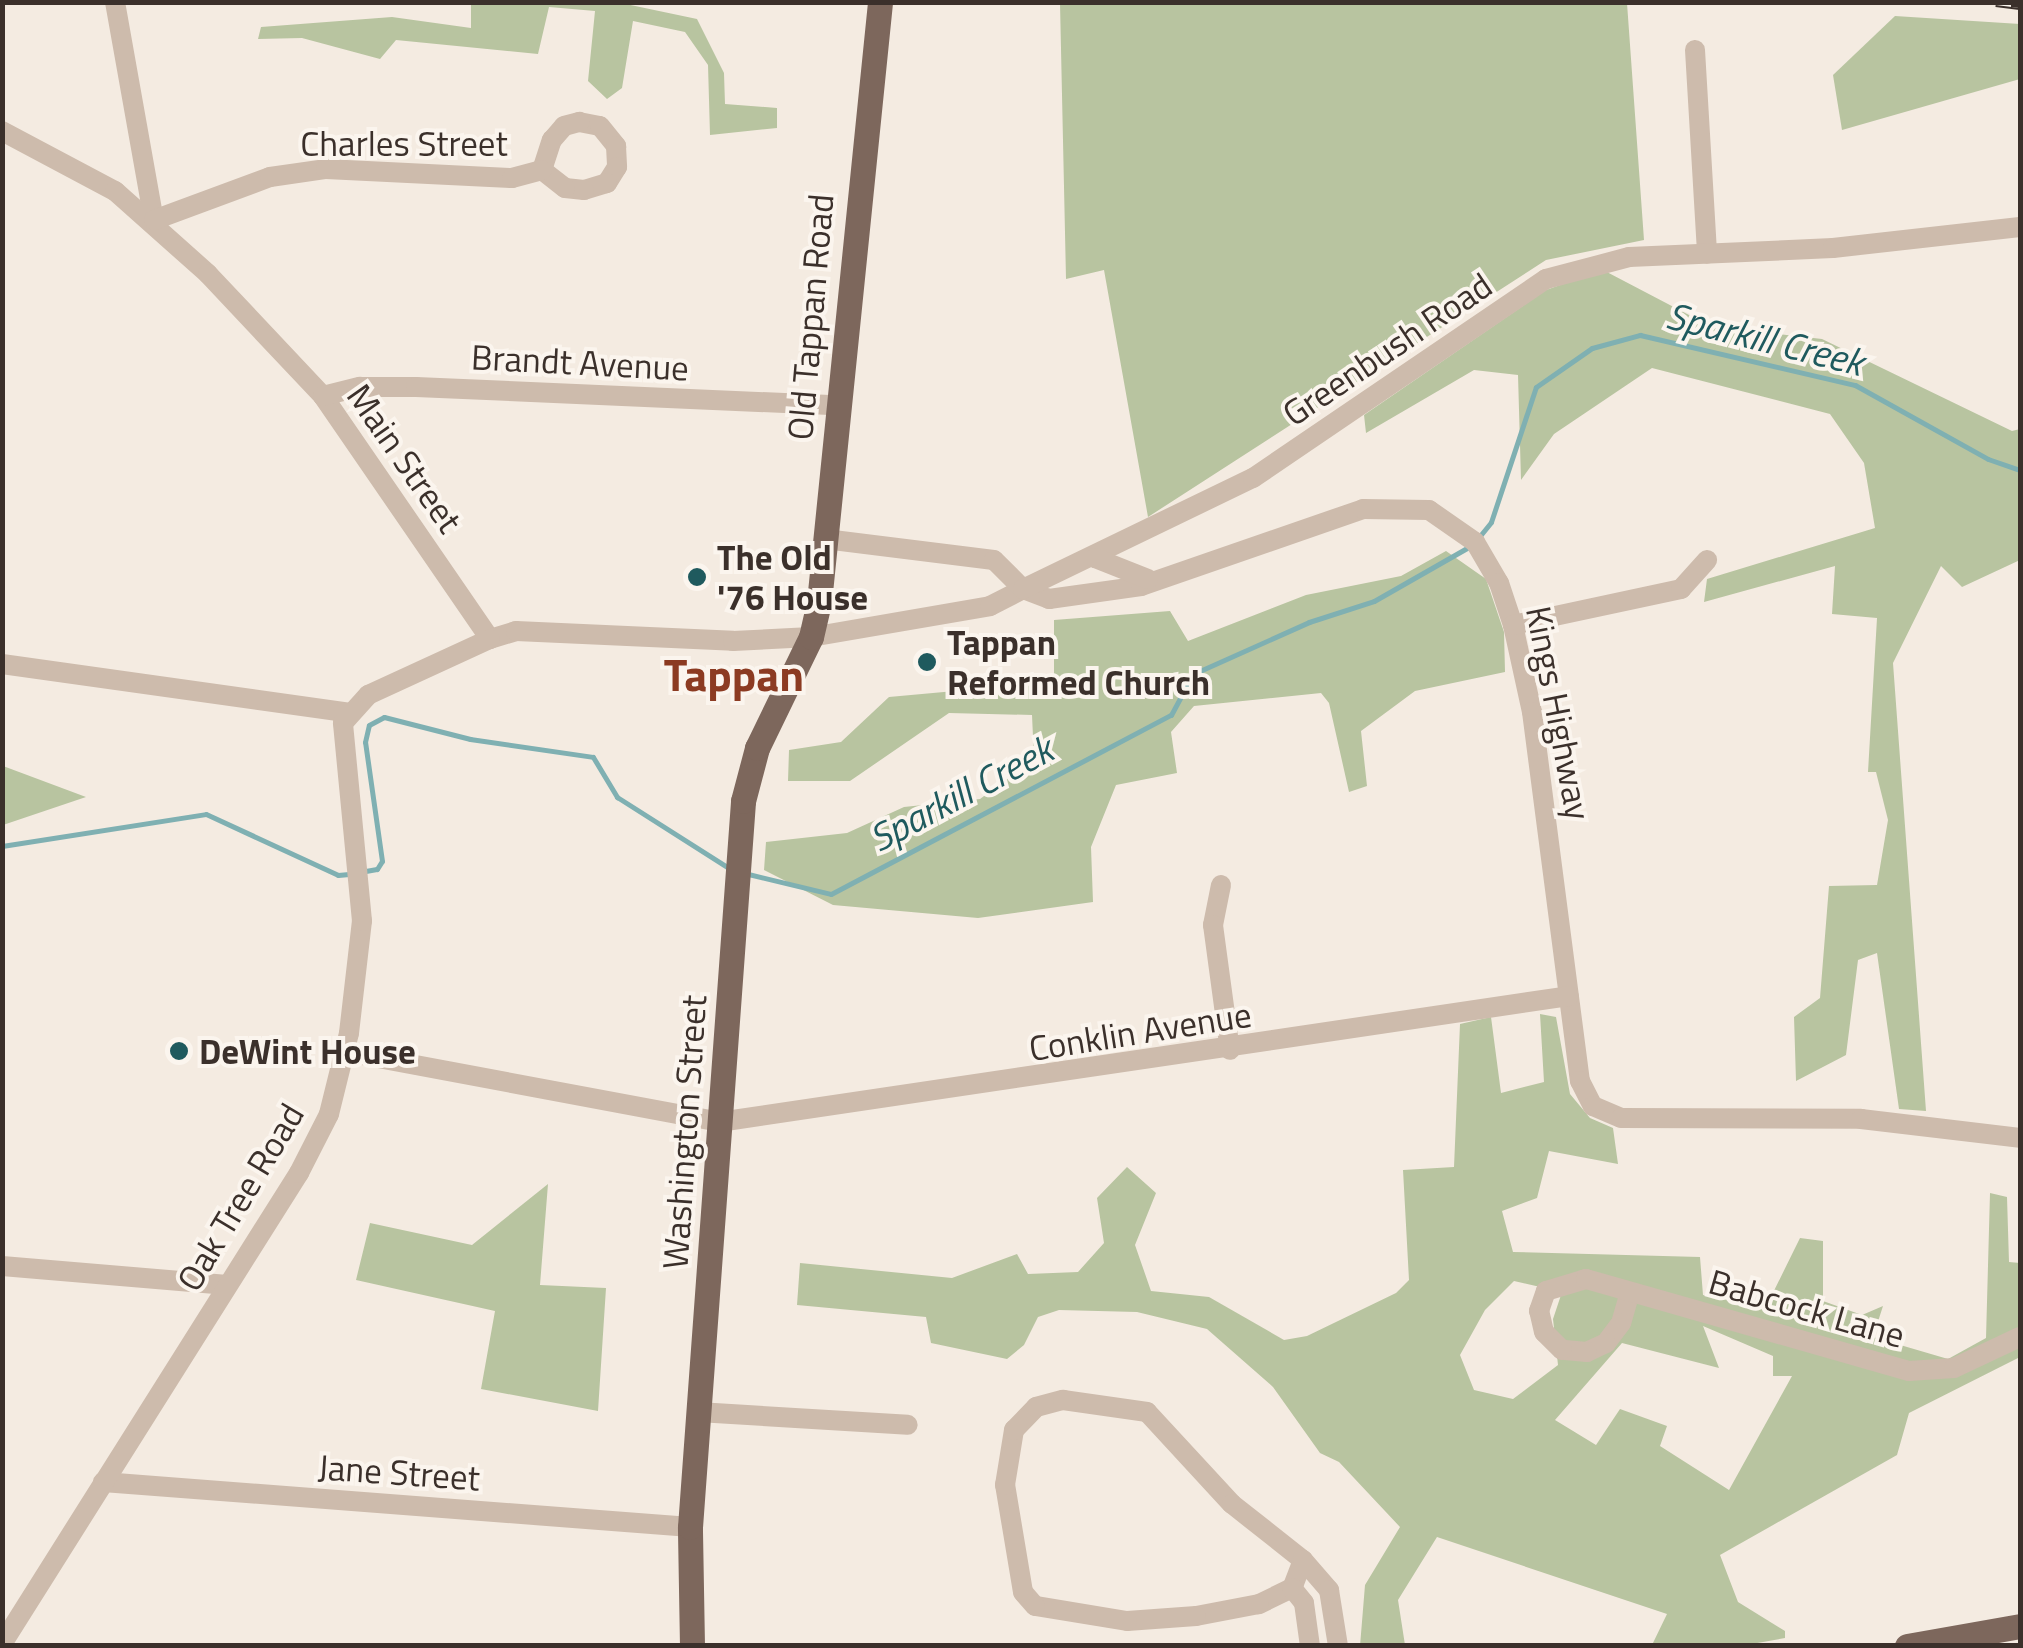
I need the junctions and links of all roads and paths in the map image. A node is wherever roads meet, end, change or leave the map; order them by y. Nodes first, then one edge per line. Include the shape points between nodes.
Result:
1 (115, 2) edge
2 (880, 2) edge
3 (1696, 50) dead end
4 (2, 130) edge
5 (542, 170) dead end
6 (154, 220) junction
7 (2020, 227) edge
8 (1707, 254) junction
9 (323, 396) junction
10 (836, 405) junction
11 (825, 539) junction
12 (1094, 558) junction
13 (1707, 560) dead end
14 (1159, 581) junction
15 (1023, 589) junction
16 (1513, 625) junction
17 (811, 637) junction
18 (490, 638) junction
19 (2, 664) edge
20 (348, 712) junction
21 (1221, 885) dead end
22 (1569, 996) junction
23 (1230, 1050) junction
24 (346, 1052) junction
25 (720, 1122) junction
26 (2020, 1138) edge
27 (2, 1266) edge
28 (227, 1285) junction
29 (1630, 1292) junction
30 (2020, 1336) edge
31 (698, 1412) junction
32 (908, 1425) dead end
33 (103, 1482) junction
34 (690, 1528) junction
35 (1303, 1560) junction
36 (1292, 1588) junction
37 (2020, 1626) edge
38 (2, 1644) edge
39 (692, 1646) edge
40 (1310, 1646) edge
41 (1338, 1646) edge
42 (1907, 1646) edge

1 - 6 street
2 - 10 main road, Old Tappan Road
3 - 8 street
4 - 6 street, Main Street via 70,161
5 - 6 street, Charles Street via 512,178 326,168 270,178
6 - 9 street, Main Street
7 - 8 street, Greenbush Road
8 - 12 street, Greenbush Road via 1628,257 1546,279 1252,478
9 - 10 street, Brandt Avenue via 360,386
9 - 18 street, Main Street
10 - 11 main road, Old Tappan Road
11 - 15 street via 994,560
11 - 17 main road, Old Tappan Road
12 - 14 street via 1124,575
12 - 15 street, Greenbush Road
13 - 16 street via 1681,589
14 - 15 street, Kings Highway via 1048,599
14 - 16 street, Kings Highway via 1315,524 1398,506 1430,510 1475,542 1500,582
15 - 17 street via 990,606
16 - 22 street, Kings Highway via 1532,712
17 - 18 street via 756,642 516,631
17 - 25 main road, Washington Street via 757,748 743,801
18 - 20 street via 368,695
19 - 20 street
20 - 24 street, Oak Tree Road via 342,734 362,893
21 - 23 street via 1214,925
22 - 23 street, Conklin Avenue
22 - 26 street, Kings Highway via 1580,1081 1593,1106 1621,1118 1861,1119
23 - 25 street, Conklin Avenue
24 - 25 street, Conklin Avenue
24 - 28 street, Oak Tree Road via 316,1142
25 - 31 main road, Washington Street
27 - 28 street
28 - 33 street, Oak Tree Road
29 - 29 street, Babcock Lane via 1586,1279 1546,1291 1539,1311 1544,1332 1562,1350 1587,1352 1606,1343
29 - 30 street, Babcock Lane via 1909,1371 1954,1368
31 - 32 street
31 - 34 main road, Washington Street
33 - 34 street, Jane Street
33 - 38 street, Oak Tree Road
34 - 39 main road, Washington Street
35 - 36 street
35 - 36 street via 1232,1504 1148,1412 1063,1400 1036,1407 1014,1430 1005,1485 1023,1592 1035,1606 1127,1621 1259,1604
35 - 41 street via 1329,1590
36 - 40 street via 1304,1604
37 - 42 main road

